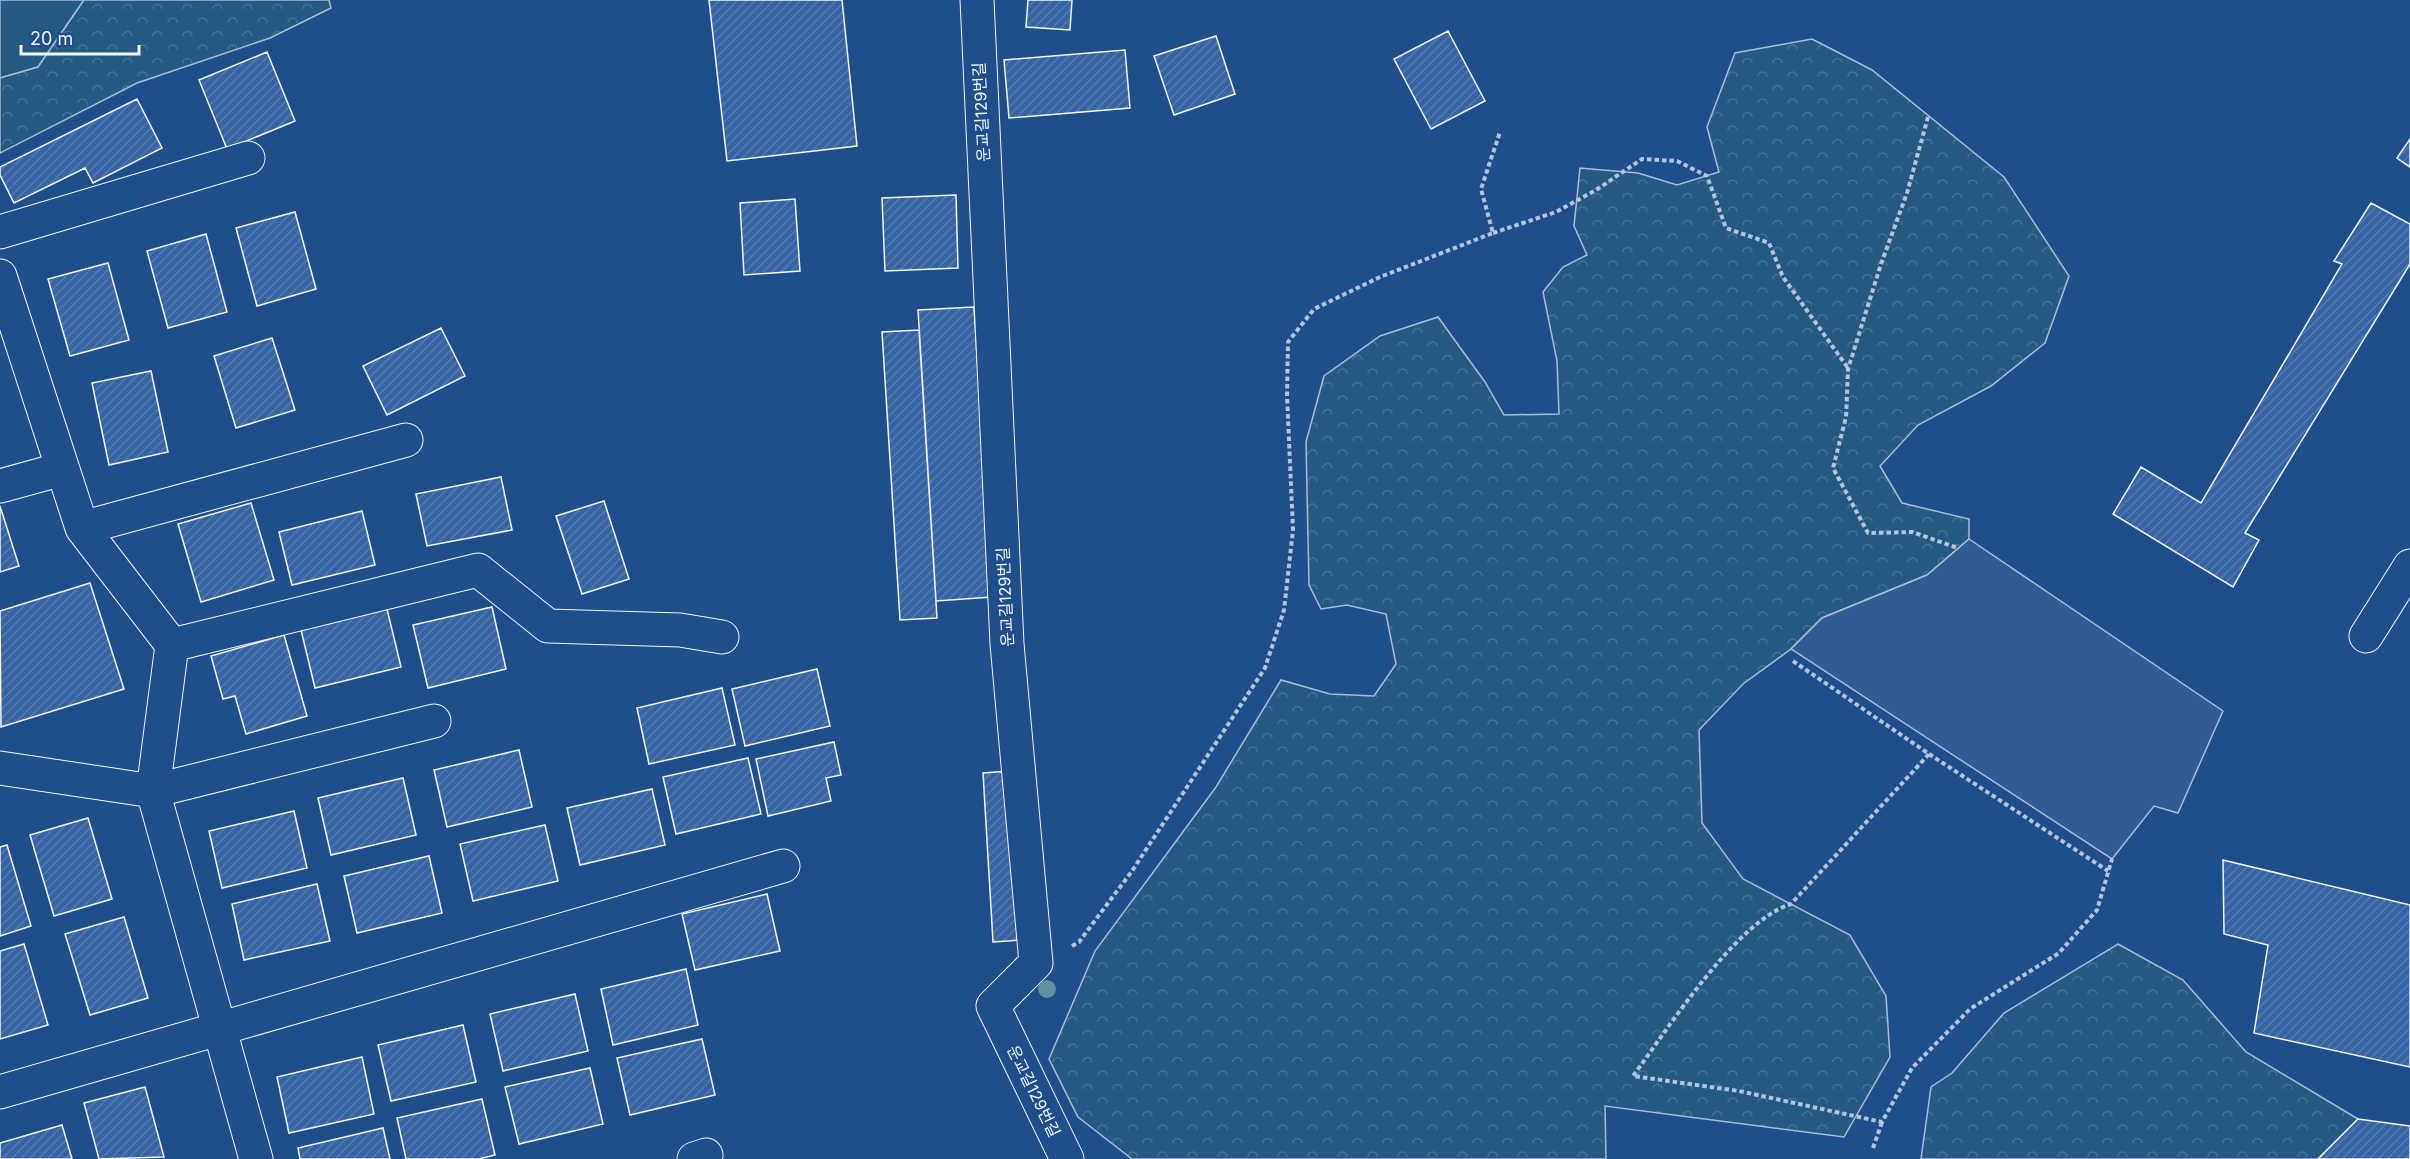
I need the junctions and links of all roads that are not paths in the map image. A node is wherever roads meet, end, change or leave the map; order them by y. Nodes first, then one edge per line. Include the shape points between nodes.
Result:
1 (977, 0) edge
2 (248, 158) dead end
3 (0, 232) edge
4 (0, 276) edge
5 (406, 440) dead end
6 (62, 469) junction
7 (0, 486) edge
8 (82, 528) junction
9 (2410, 566) edge
10 (2366, 636) dead end
11 (722, 638) dead end
12 (172, 645) junction
13 (434, 721) dead end
14 (0, 768) edge
15 (153, 791) junction
16 (783, 866) dead end
17 (219, 1029) junction
18 (0, 1092) edge
19 (256, 1159) edge
20 (1067, 1159) edge

1 - 20 street, 운교길129번길 via 1007,644 1036,963 993,1006
2 - 3 street
4 - 6 street
5 - 8 street
6 - 7 street
6 - 8 street
8 - 12 street
9 - 10 street
11 - 12 street via 680,630 548,626 478,570
12 - 15 street
13 - 15 street
14 - 15 street
15 - 17 street
16 - 17 street
17 - 18 street
17 - 19 street

